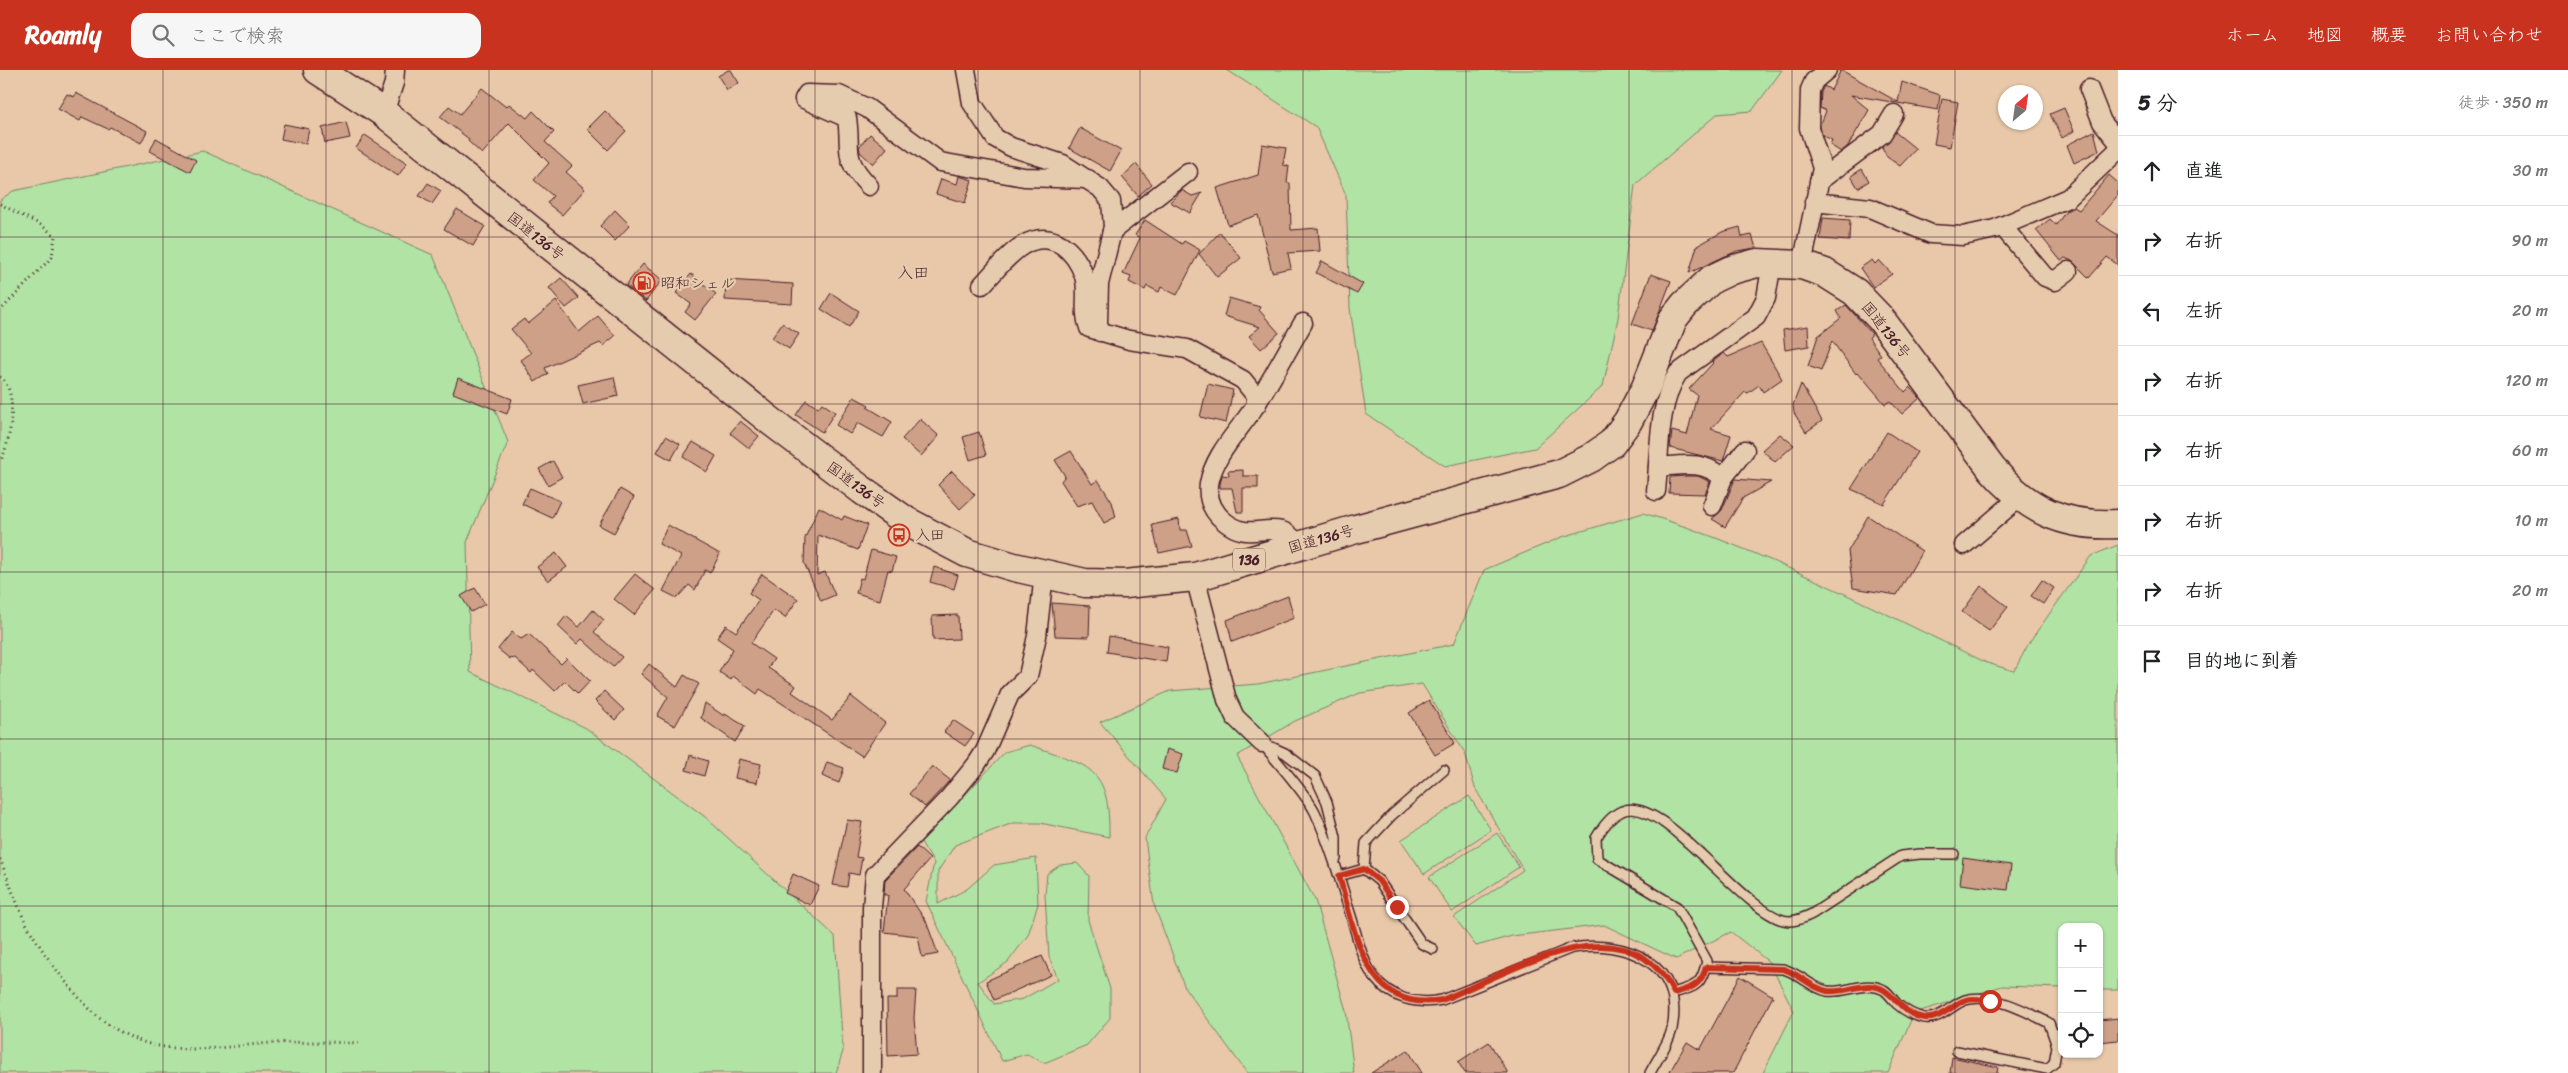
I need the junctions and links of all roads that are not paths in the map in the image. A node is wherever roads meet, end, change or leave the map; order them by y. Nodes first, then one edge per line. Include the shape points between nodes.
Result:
1 (318, 70) edge
2 (395, 70) edge
3 (966, 70) edge
4 (1827, 70) edge
5 (2089, 89) dead end
6 (384, 113) junction
7 (1894, 114) dead end
8 (2118, 142) edge
9 (2118, 150) edge
10 (1188, 172) dead end
11 (1088, 179) junction
12 (1819, 181) junction
13 (869, 186) dead end
14 (1814, 202) junction
15 (2002, 226) junction
16 (1112, 231) junction
17 (1772, 262) junction
18 (1802, 265) junction
19 (2068, 271) dead end
20 (982, 285) dead end
21 (1303, 323) dead end
22 (1100, 332) junction
23 (1257, 404) junction
24 (1745, 450) dead end
25 (1658, 467) junction
26 (1723, 478) junction
27 (1656, 491) dead end
28 (2020, 498) junction
29 (1712, 506) dead end
30 (2118, 524) edge
31 (1299, 545) junction
32 (1964, 545) dead end
33 (1044, 574) junction
34 (1194, 576) junction
35 (1262, 743) junction
36 (1444, 770) dead end
37 (1954, 854) dead end
38 (1336, 864) junction
39 (1364, 869) junction
40 (1339, 876) junction
41 (1433, 949) dead end
42 (1706, 967) junction
43 (1674, 993) junction
44 (1957, 1051) dead end
45 (872, 1073) edge
46 (1650, 1073) edge

1 - 6 highway, 国道136号 / 136
2 - 6 street
3 - 11 street via 972,103 995,138 1011,148 1063,164
4 - 12 street via 1814,81 1808,102 1808,128 1822,168
5 - 8 street via 2102,122
6 - 33 highway, 国道136号 / 136 via 772,422 906,521 967,553
7 - 12 street via 1882,134
9 - 15 street via 2068,198
10 - 16 street
11 - 13 street via 1024,177 940,162 867,108 839,95 807,94 804,99 848,118 848,155 854,172
11 - 16 street via 1110,201
12 - 14 street
14 - 15 street via 1870,208 1931,234 1963,236
14 - 18 street
15 - 19 street via 2045,277 2055,281
16 - 22 street via 1099,284
17 - 18 highway, 国道136号 / 136
17 - 25 street via 1766,298 1756,317 1678,373 1671,384
17 - 31 highway, 国道136号 / 136 via 1731,270 1712,279 1685,304 1673,319 1646,387 1628,421 1612,443 1591,458 1559,474
18 - 28 highway, 国道136号 / 136 via 1840,281 1880,318 1992,469
20 - 22 street via 1025,242 1036,238 1053,239 1069,250 1077,262 1084,277 1084,316 1089,328
21 - 23 street
22 - 23 street via 1187,349 1243,380 1255,395
23 - 31 street via 1216,464 1209,500 1232,526 1247,532 1281,530
24 - 26 street
25 - 26 street via 1696,464
25 - 27 street
26 - 29 street
28 - 30 highway, 国道136号 / 136 via 2073,522
28 - 32 street
31 - 34 highway, 国道136号 / 136
33 - 34 highway, 国道136号 / 136 via 1086,582 1125,584
33 - 45 street via 1037,636 1028,676 1010,694 985,751 958,789 875,876 872,908
34 - 35 street via 1227,700 1235,716
35 - 38 lane via 1314,809
35 - 38 lane via 1285,753 1315,776 1327,802 1336,837
36 - 39 lane via 1392,814 1366,843
37 - 42 lane via 1901,856 1812,914 1798,920 1784,920 1765,912 1670,826 1645,811 1623,810 1611,817 1596,838 1597,859 1677,907 1707,962
38 - 40 lane
39 - 40 lane
39 - 41 lane via 1379,881 1422,944
40 - 43 lane via 1363,955 1374,977 1400,998 1427,1003 1442,1000 1543,958 1590,945 1612,946 1652,963
42 - 43 lane via 1696,987
42 - 44 lane via 1783,969 1829,991 1871,986 1884,990 1904,1009 1926,1018 1973,998 2020,1007 2048,1023 2057,1046 2054,1063 2047,1069
43 - 46 lane via 1672,1031

